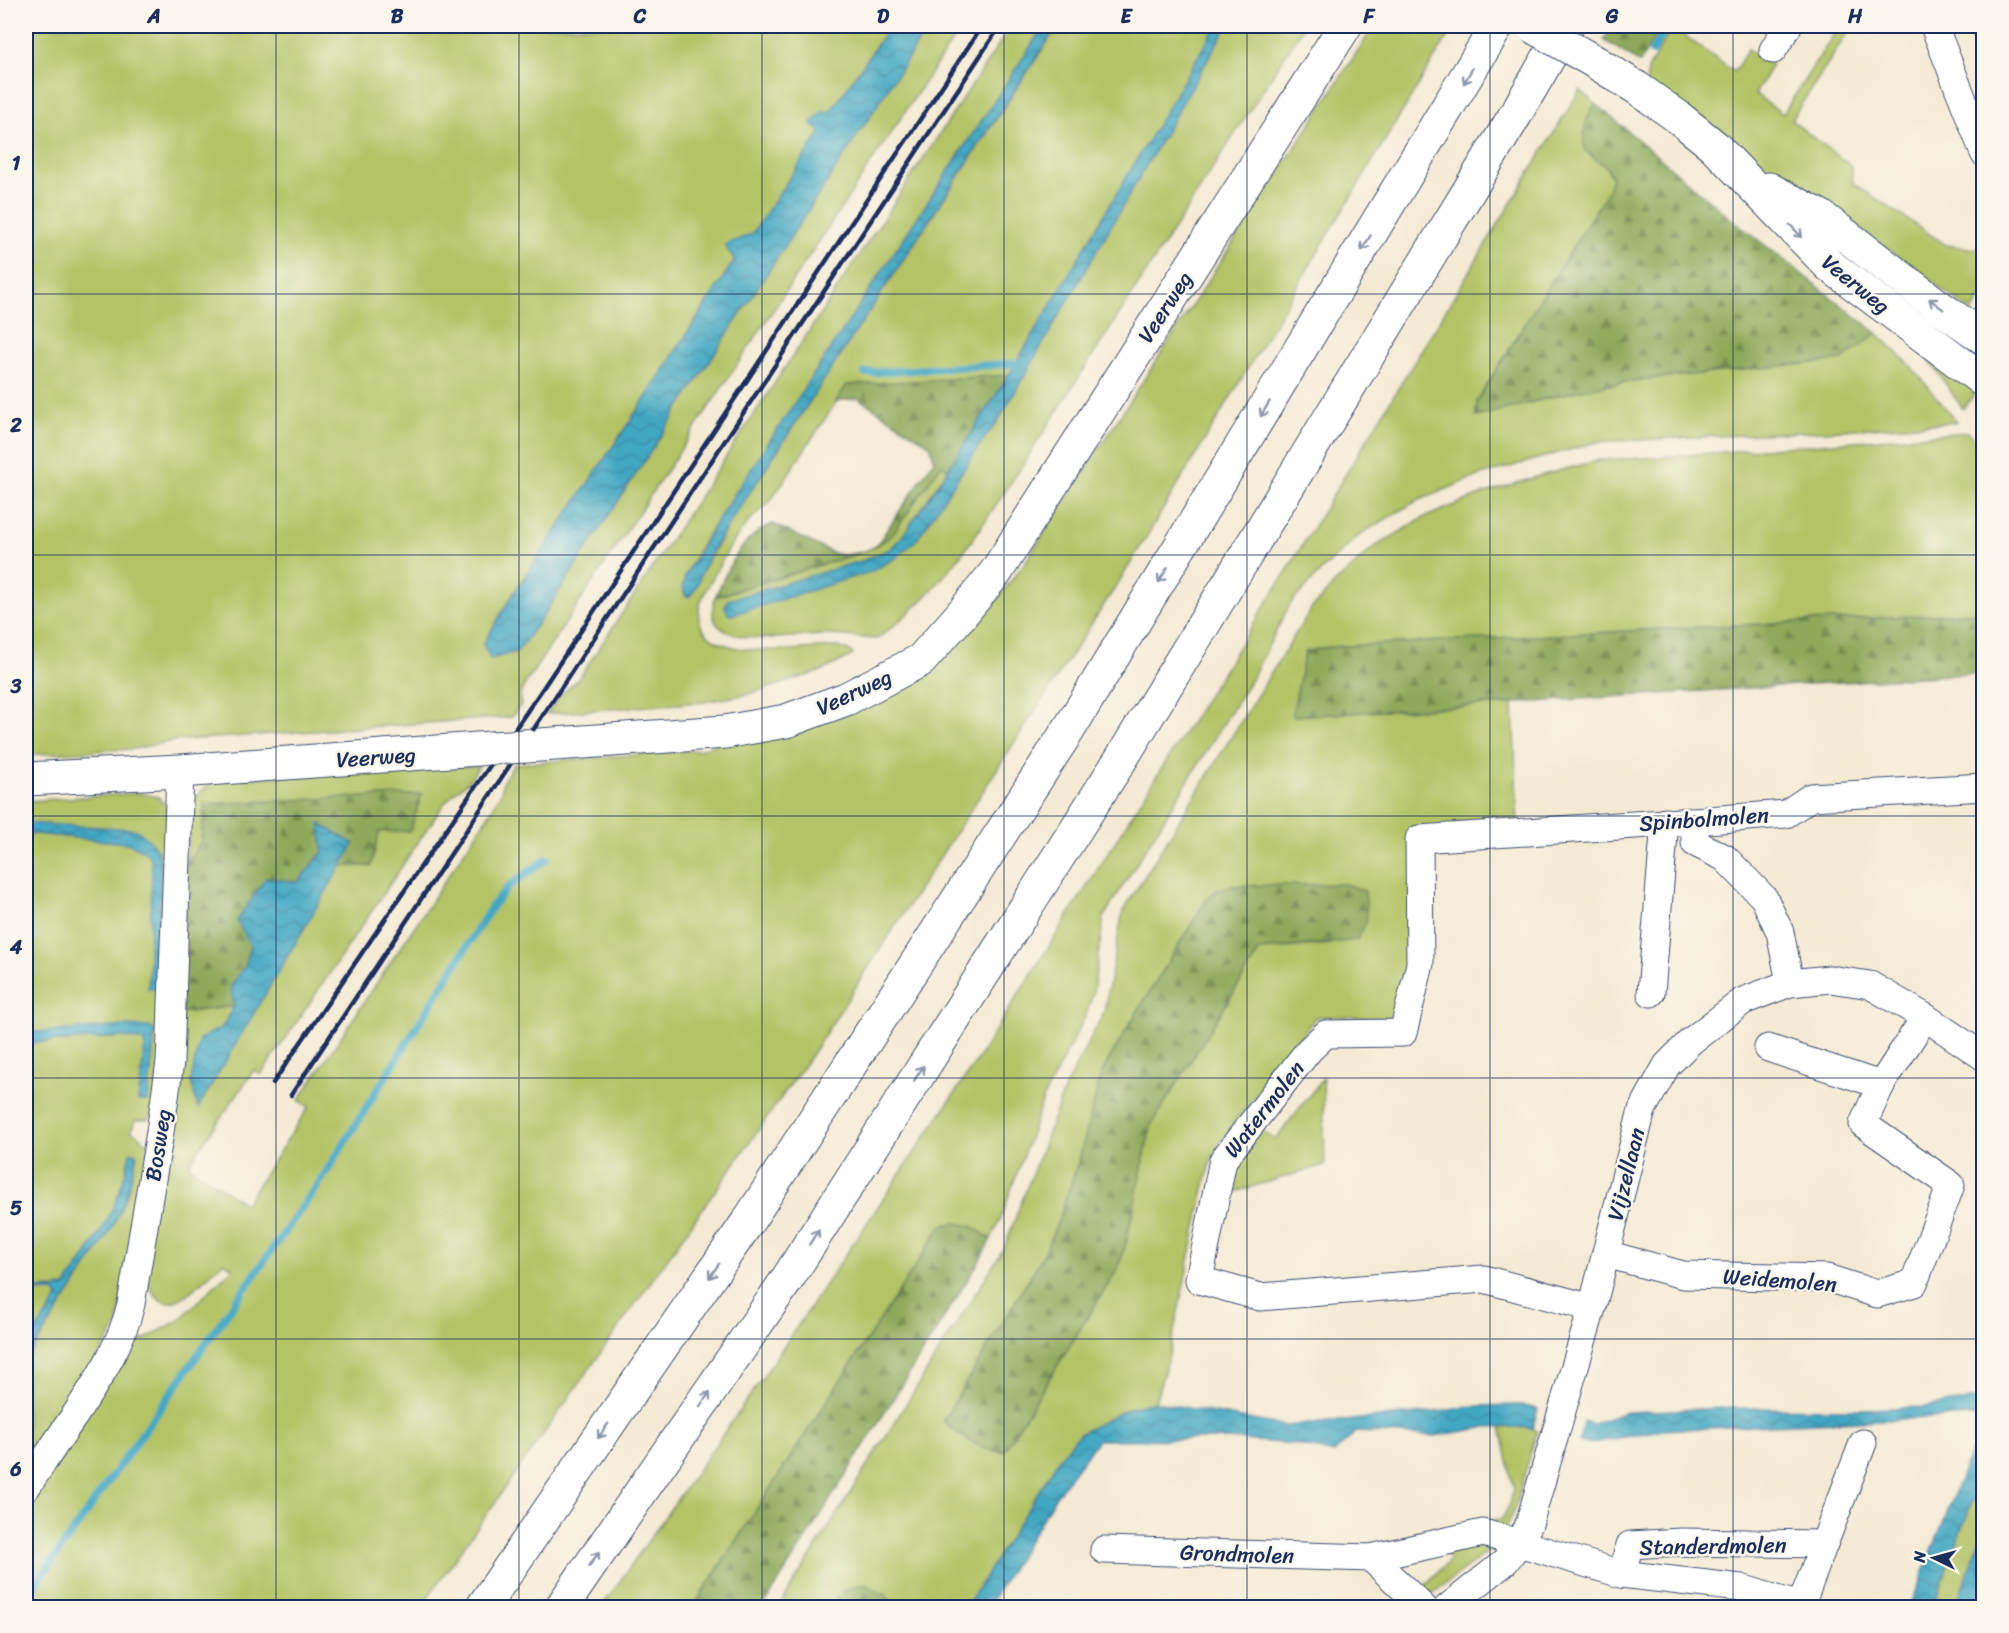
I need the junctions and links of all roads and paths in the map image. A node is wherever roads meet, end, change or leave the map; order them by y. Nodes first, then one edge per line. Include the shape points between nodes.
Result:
1 (1345, 26) edge
2 (1497, 26) edge
3 (1532, 26) edge
4 (1567, 26) edge
5 (1788, 26) edge
6 (1934, 26) edge
7 (1773, 50) dead end
8 (1983, 153) edge
9 (1741, 174) junction
10 (1980, 329) edge
11 (1953, 358) junction
12 (1983, 381) edge
13 (180, 771) junction
14 (26, 779) edge
15 (1983, 787) edge
16 (1695, 821) junction
17 (1665, 822) junction
18 (1419, 839) joint
19 (1790, 983) junction
20 (1651, 993) dead end
21 (1925, 1017) junction
22 (1768, 1048) dead end
23 (1983, 1057) edge
24 (1881, 1084) junction
25 (1606, 1254) junction
26 (1592, 1308) junction
27 (1863, 1443) dead end
28 (26, 1488) edge
29 (1519, 1543) junction
30 (1824, 1544) junction
31 (1104, 1550) dead end
32 (1371, 1558) junction
33 (1621, 1574) junction
34 (1804, 1606) edge
35 (482, 1608) edge
36 (561, 1608) edge
37 (1424, 1608) edge
38 (1447, 1608) edge

1 - 13 main road, Veerweg, bridge via 996,572 921,660 846,699 786,721 725,732
2 -> 35 main road via 1069,729 747,1223
3 - 9 main road, Veerweg, bridge via 1678,117
36 -> 4 main road via 786,1281 1123,756
5 - 7 street
6 - 8 street
10 -> 9 main road, Veerweg via 1941,308 1820,216
9 -> 11 main road, Veerweg via 1829,265
10 - 11 street
11 - 12 main road, Veerweg
13 - 14 main road, Veerweg
13 - 28 street, Bosweg via 170,1062 129,1313 102,1374
15 - 16 street, Spinbolmolen via 1811,797 1786,814
16 - 17 street, Spinbolmolen
16 - 19 street via 1695,843 1725,858 1764,898 1780,932
17 - 18 street, Spinbolmolen
17 - 20 street
18 - 26 street, Watermolen via 1420,964 1403,1032 1326,1034 1309,1050 1223,1160 1199,1280 1260,1297 1484,1280
19 - 21 street, Vijzellaan via 1830,979 1870,985
19 - 25 street, Vijzellaan via 1743,1001 1667,1065 1642,1110
21 - 23 street, Vijzellaan
21 - 24 street, Weidemolen
22 - 24 street
24 - 25 street, Weidemolen via 1863,1124 1951,1185 1914,1283 1877,1294 1827,1278 1683,1275
25 - 26 street, Vijzellaan
26 - 29 street, Vijzellaan via 1532,1516
27 - 30 street, Standerdmolen
29 - 32 street, Grondmolen via 1483,1533
29 - 33 street, Standerdmolen
29 - 38 street, Vijzellaan via 1505,1562
30 - 33 street, Standerdmolen via 1630,1545
30 - 34 street, Standerdmolen
31 - 32 street, Grondmolen
32 - 37 street
33 - 34 street, Standerdmolen via 1741,1588

